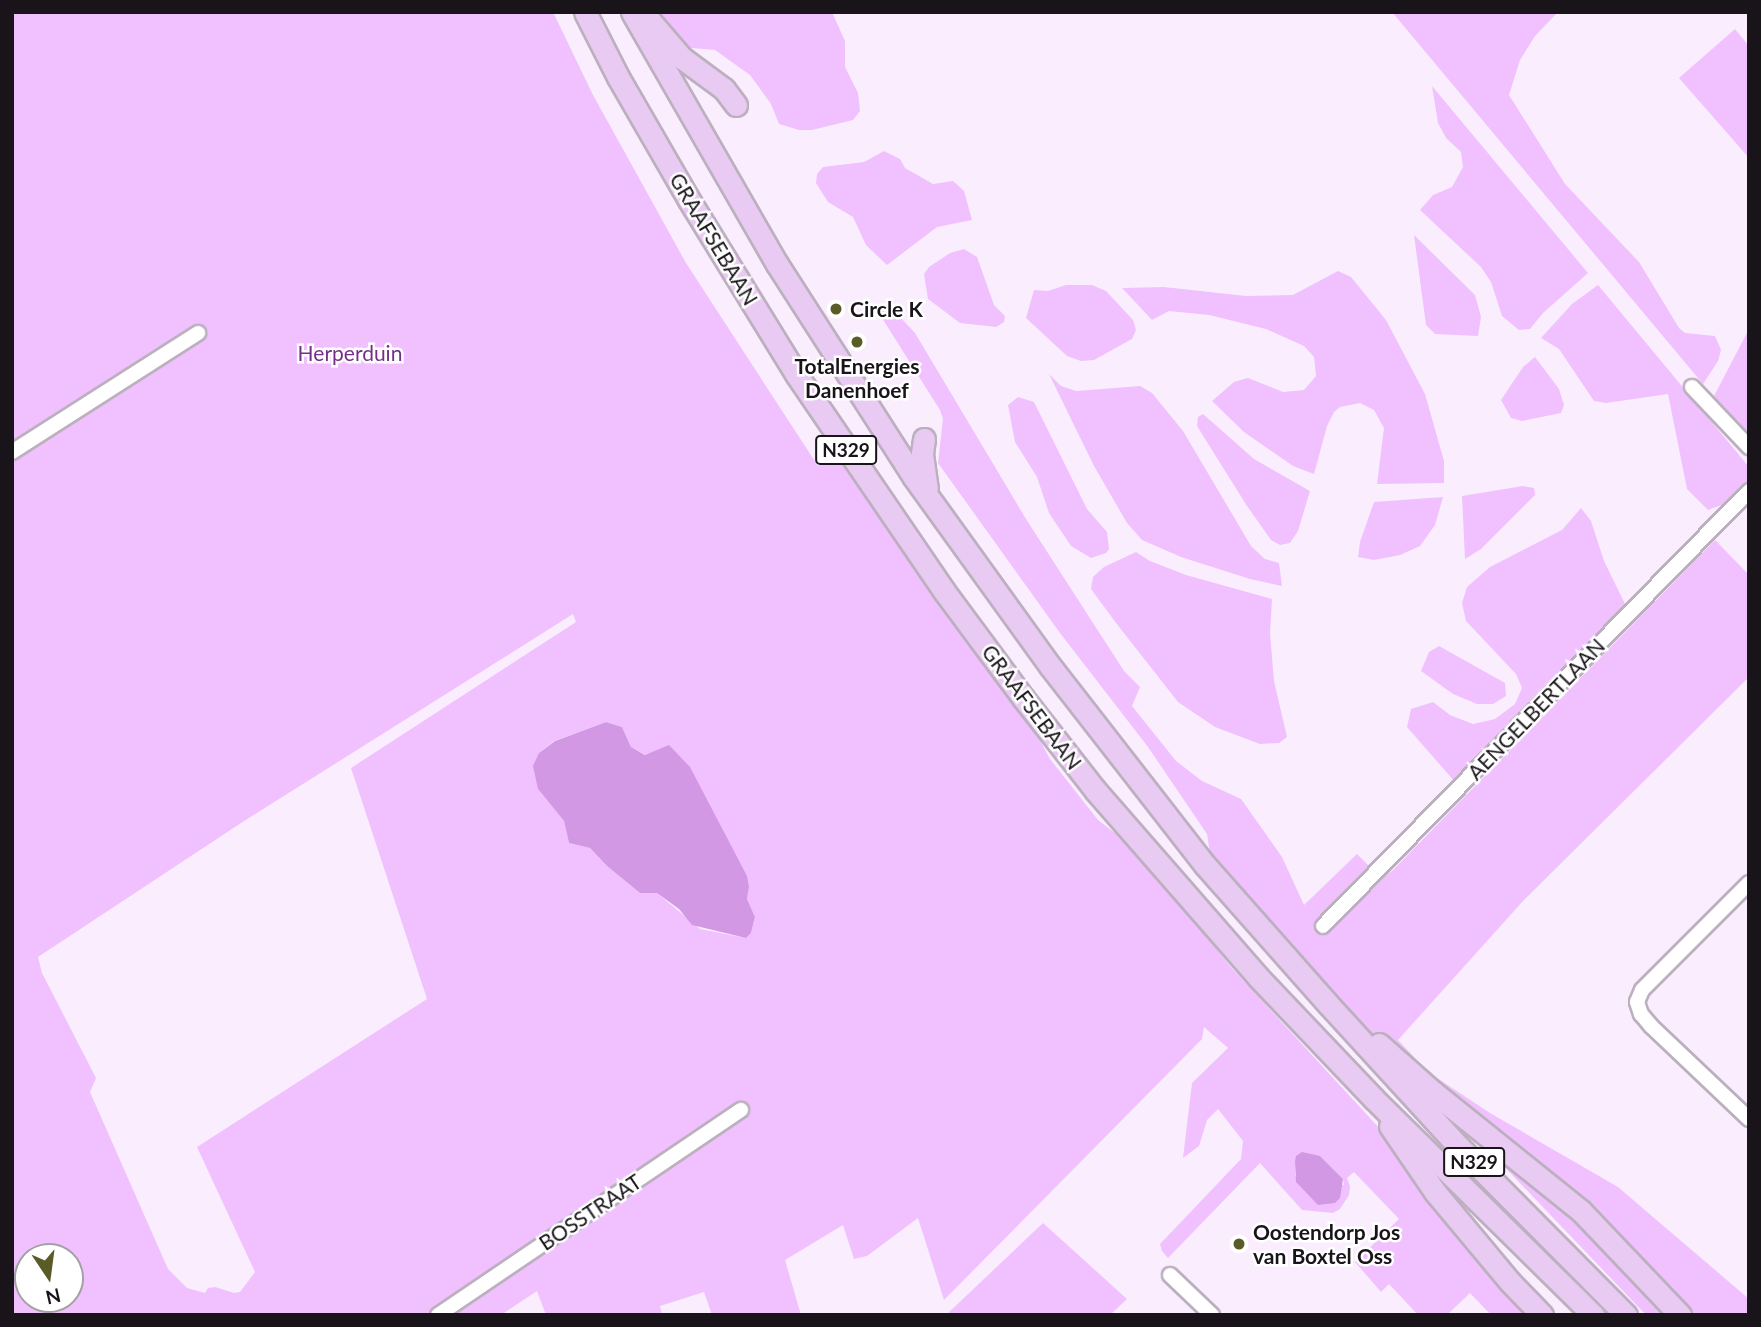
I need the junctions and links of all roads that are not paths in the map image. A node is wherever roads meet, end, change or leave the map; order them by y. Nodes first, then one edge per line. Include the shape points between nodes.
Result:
1 (585, 12) edge
2 (632, 12) edge
3 (642, 12) edge
4 (736, 105) dead end
5 (198, 333) dead end
6 (1692, 387) dead end
7 (924, 439) dead end
8 (1749, 447) edge
9 (12, 452) edge
10 (1749, 491) edge
11 (928, 498) junction
12 (1749, 883) edge
13 (1323, 926) dead end
14 (1328, 1004) junction
15 (1374, 1099) junction
16 (741, 1110) dead end
17 (1749, 1119) edge
18 (1170, 1275) dead end
19 (438, 1315) edge
20 (1212, 1315) edge
21 (1542, 1315) edge
22 (1593, 1315) edge
23 (1626, 1315) edge
24 (1679, 1315) edge

1 - 15 main road, GRAAFSEBAAN / N329 via 682,188 796,374 944,591 1144,848
2 - 11 main road, GRAAFSEBAAN / N329 via 777,264
3 - 4 main road via 682,58 724,89
5 - 9 street
6 - 8 street
7 - 11 main road
10 - 13 street, AENGELBERTLAAN
11 - 14 main road, GRAAFSEBAAN / N329 via 1042,655 1205,865
12 - 17 street via 1642,990 1637,1002 1651,1026
14 - 23 main road, GRAAFSEBAAN / N329 via 1440,1128
14 - 24 main road, N329 via 1581,1211
15 - 21 main road, N329 via 1435,1192
15 - 22 main road, GRAAFSEBAAN / N329
16 - 19 street, BOSSTRAAT
18 - 20 street

